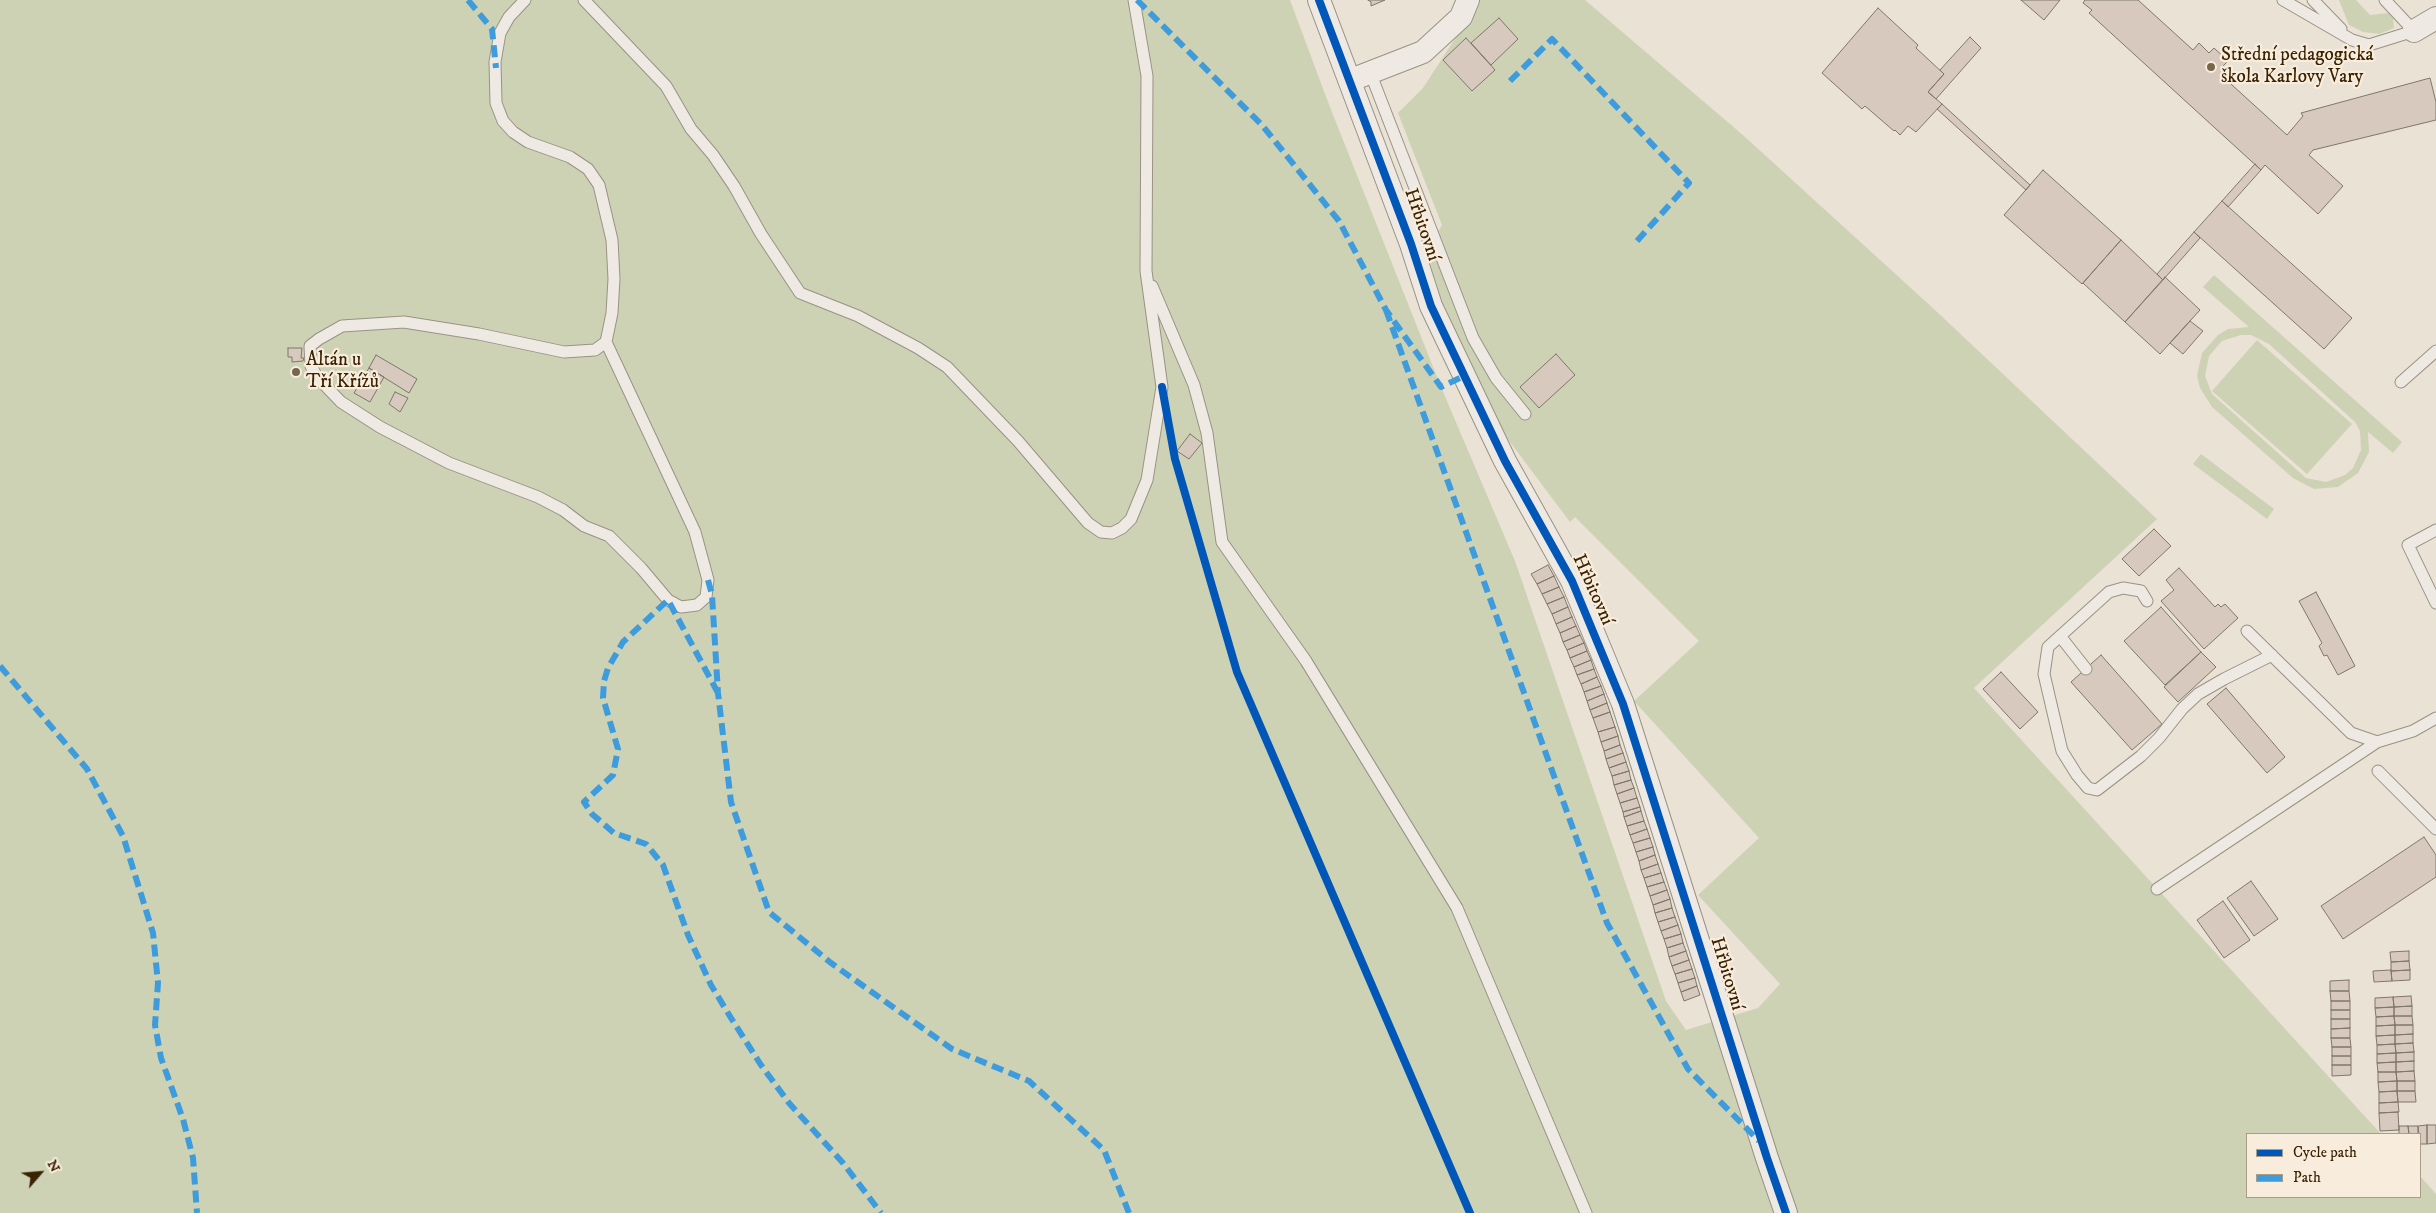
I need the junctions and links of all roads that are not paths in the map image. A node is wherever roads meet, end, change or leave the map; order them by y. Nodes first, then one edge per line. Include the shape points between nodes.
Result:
1 (525, 0) edge
2 (584, 0) edge
3 (1134, 0) edge
4 (1319, 0) edge
5 (1468, 0) edge
6 (2283, 0) edge
7 (2312, 0) edge
8 (2385, 0) edge
9 (2436, 18) edge
10 (2414, 31) junction
11 (2352, 40) junction
12 (1360, 76) junction
13 (1146, 271) junction
14 (606, 342) junction
15 (2436, 351) edge
16 (2401, 382) dead end
17 (1525, 414) dead end
18 (2436, 530) edge
19 (2147, 601) dead end
20 (2436, 603) edge
21 (2248, 631) dead end
22 (2060, 636) junction
23 (2272, 655) junction
24 (2086, 669) dead end
25 (2436, 718) edge
26 (2377, 742) junction
27 (2378, 771) dead end
28 (2436, 829) edge
29 (2157, 889) dead end
30 (1586, 1213) edge
31 (1786, 1213) edge

1 - 14 lane via 500,33 495,62 496,103 512,132 528,142 570,157 588,169 599,185 612,240 614,279
2 - 13 lane via 666,86 691,129 714,155 800,292 858,316 947,367 1018,441 1088,523 1101,532 1112,533 1131,519 1147,480 1154,446 1162,387
3 - 13 lane via 1147,76
4 - 12 street, Hřbitovní
5 - 12 street via 1460,16 1423,52
6 - 11 lane
7 - 11 lane
8 - 10 lane
9 - 10 street
10 - 11 lane via 2369,44
12 - 17 lane via 1473,338 1496,378
12 - 31 street, Hřbitovní via 1431,306 1506,462 1572,581 1623,704
13 - 30 lane via 1194,385 1208,432 1222,542 1306,661 1457,908
14 - 14 lane via 595,350 564,352 404,322 342,326 310,346 309,356 317,377 341,402 380,427 449,463 538,497 584,526 609,536 668,600 676,606 697,605 706,597 709,586 695,532
15 - 16 lane
18 - 20 lane via 2408,546
19 - 22 lane via 2142,591 2122,588 2109,592
21 - 23 lane
22 - 23 lane via 2048,647 2044,674 2051,707 2062,750 2088,788 2097,790 2141,756 2198,694
22 - 24 lane
23 - 26 lane via 2351,732
25 - 26 lane via 2413,731
26 - 29 lane
27 - 28 lane

